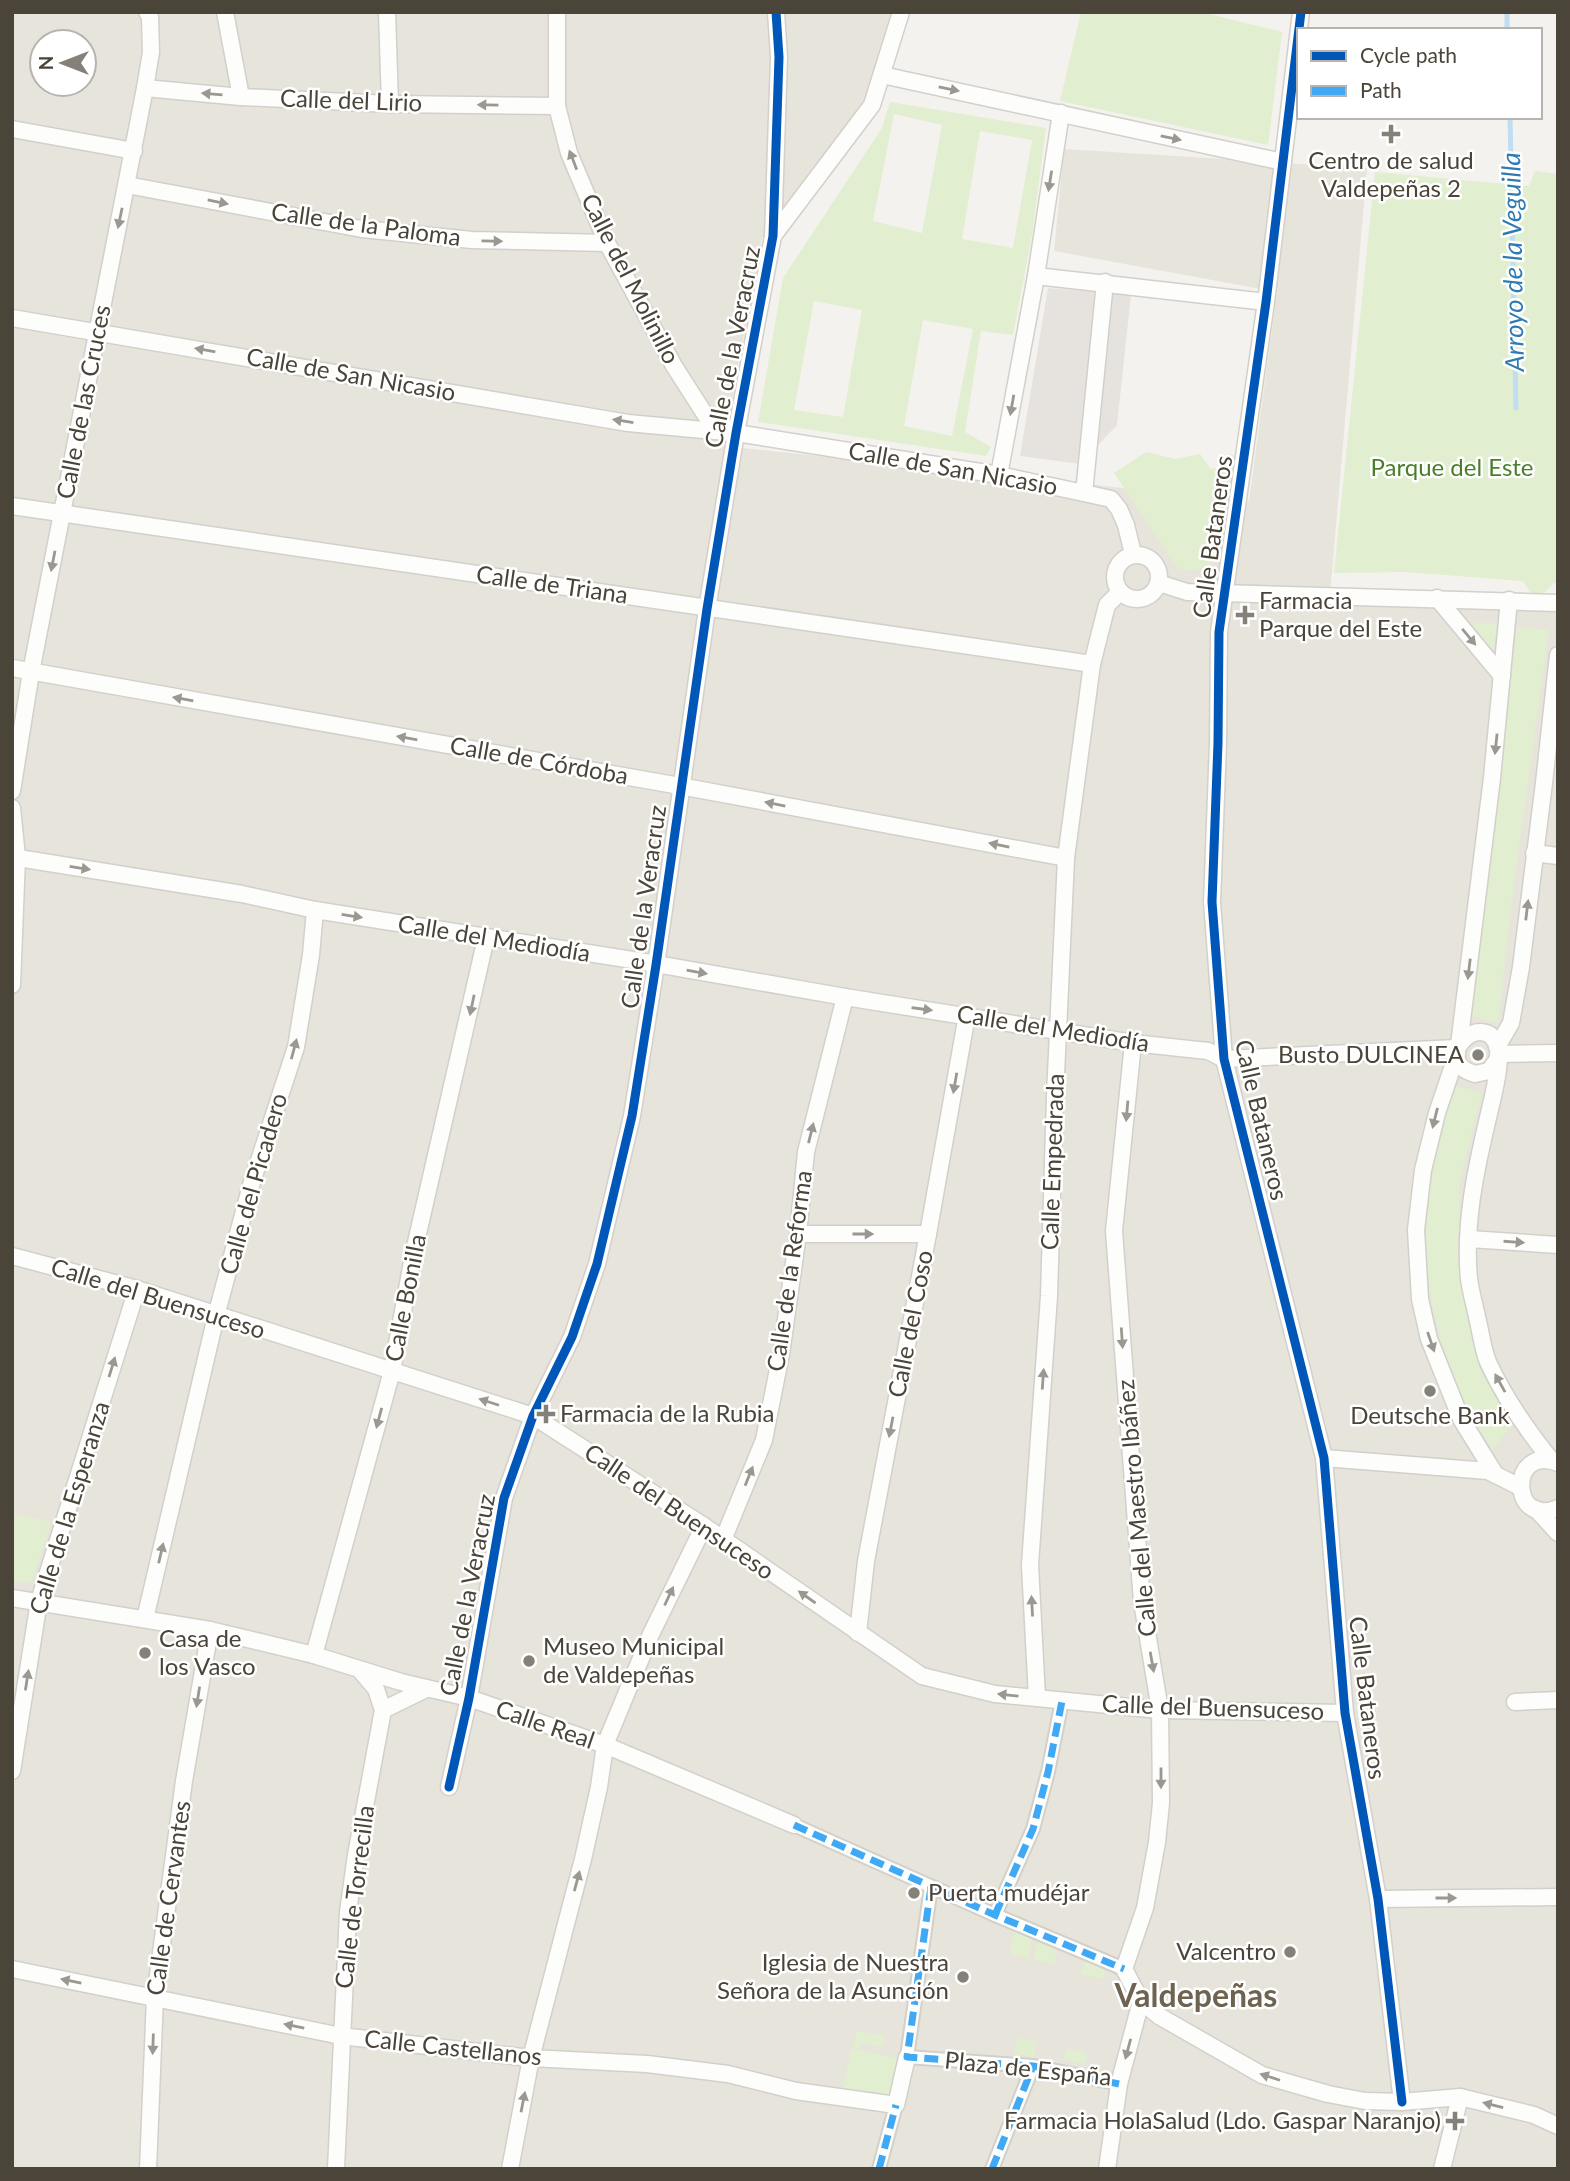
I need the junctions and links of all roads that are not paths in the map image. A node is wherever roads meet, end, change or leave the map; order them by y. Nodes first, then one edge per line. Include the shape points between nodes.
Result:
1 (148, 12) edge
2 (225, 12) edge
3 (387, 12) edge
4 (557, 12) edge
5 (776, 12) edge
6 (901, 12) edge
7 (1297, 45) edge
8 (882, 75) junction
9 (145, 88) junction
10 (241, 97) junction
11 (390, 104) junction
12 (556, 106) junction
13 (1060, 113) junction
14 (12, 129) edge
15 (134, 151) junction
16 (1283, 162) junction
17 (127, 184) junction
18 (773, 236) junction
19 (607, 243) junction
20 (1036, 276) junction
21 (1105, 282) junction
22 (1266, 302) junction
23 (12, 318) edge
24 (97, 331) junction
25 (736, 433) junction
26 (999, 475) junction
27 (1084, 493) junction
28 (12, 506) edge
29 (62, 513) junction
30 (1133, 554) junction
31 (1159, 583) junction
32 (1120, 592) junction
33 (1224, 592) junction
34 (1437, 598) junction
35 (1509, 600) junction
36 (1558, 603) edge
37 (707, 609) junction
38 (1558, 655) edge
39 (1092, 664) junction
40 (12, 668) edge
41 (31, 672) junction
42 (1502, 676) junction
43 (1556, 692) edge
44 (680, 786) junction
45 (12, 791) edge
46 (12, 808) edge
47 (1534, 853) junction
48 (1558, 856) edge
49 (14, 857) edge
50 (1066, 858) junction
51 (315, 910) junction
52 (486, 938) junction
53 (656, 965) junction
54 (12, 985) edge
55 (845, 997) junction
56 (967, 1016) junction
57 (1058, 1032) junction
58 (1133, 1043) junction
59 (1458, 1049) junction
60 (1498, 1053) junction
61 (1558, 1053) edge
62 (1224, 1059) junction
63 (798, 1234) junction
64 (929, 1234) junction
65 (1469, 1239) junction
66 (1558, 1245) edge
67 (12, 1256) edge
68 (137, 1289) junction
69 (216, 1316) junction
70 (392, 1371) junction
71 (533, 1416) junction
72 (1324, 1458) junction
73 (1554, 1462) edge
74 (1495, 1474) junction
75 (1520, 1487) junction
76 (1558, 1508) edge
77 (1535, 1509) junction
78 (704, 1526) junction
79 (1558, 1533) edge
80 (723, 1540) junction
81 (12, 1598) edge
82 (38, 1601) junction
83 (145, 1619) junction
84 (209, 1630) junction
85 (858, 1633) junction
86 (314, 1655) junction
87 (360, 1670) junction
88 (426, 1689) junction
89 (469, 1699) junction
90 (1037, 1699) junction
91 (1558, 1700) edge
92 (1062, 1701) junction
93 (1515, 1702) dead end
94 (383, 1710) junction
95 (1160, 1710) junction
96 (1345, 1713) junction
97 (605, 1745) junction
98 (12, 1772) edge
99 (449, 1787) dead end
100 (794, 1825) joint
101 (931, 1887) junction
102 (1558, 1898) edge
103 (1378, 1899) junction
104 (995, 1915) junction
105 (12, 1969) edge
106 (1124, 1969) junction
107 (155, 1997) junction
108 (1141, 2001) junction
109 (341, 2036) junction
110 (907, 2057) junction
111 (531, 2058) junction
112 (1033, 2066) junction
113 (1119, 2084) junction
114 (1460, 2097) junction
115 (1402, 2102) junction
116 (896, 2105) junction
117 (1558, 2126) edge
118 (148, 2169) edge
119 (336, 2169) edge
120 (510, 2169) edge
121 (879, 2169) edge
122 (992, 2169) edge
123 (1107, 2169) edge
124 (1443, 2169) edge

1 - 9 street, Calle de las Cruces via 151,52
2 - 10 street
3 - 11 street
4 - 12 street, Calle del Molinillo
5 - 18 street, Calle de la Veracruz via 779,57
6 - 8 street
7 - 16 street, Calle Bataneros
8 -> 13 street
8 - 18 street via 872,104
10 -> 9 street, Calle del Lirio
9 - 15 street, Calle de las Cruces
10 - 11 street, Calle del Lirio
12 -> 11 street, Calle del Lirio
19 -> 12 street, Calle del Molinillo via 569,153
13 -> 16 street
13 -> 20 street
14 - 15 street
15 - 17 street, Calle de las Cruces
16 - 22 street, Calle Bataneros
17 -> 19 street, Calle de la Paloma via 362,229 472,240
17 -> 24 street, Calle de las Cruces
18 - 25 street, Calle de la Veracruz
19 - 25 street, Calle del Molinillo via 706,416
20 - 21 street
20 -> 26 street
21 - 22 street
21 - 27 street
22 - 33 street, Calle Bataneros
23 - 24 street, Calle de San Nicasio
25 -> 24 street, Calle de San Nicasio via 628,422
24 - 29 street, Calle de las Cruces
25 - 26 street, Calle de San Nicasio
25 - 37 street, Calle de la Veracruz
26 - 27 street, Calle de San Nicasio
27 - 30 street, Calle de San Nicasio via 1111,499 1126,525
28 - 29 street, Calle de Triana
29 - 37 street, Calle de Triana
29 -> 41 street, Calle de las Cruces
30 - 31 street via 1154,561
30 - 32 street via 1122,559 1116,569
31 - 32 street via 1142,599
31 - 33 street via 1187,592
32 - 39 street, Calle Empedrada via 1107,605
33 - 34 street
33 - 62 street, Calle Bataneros via 1212,902
34 - 35 street
34 -> 42 street
35 - 36 street
35 - 42 street
37 - 39 street, Calle de Triana
37 - 44 street, Calle de la Veracruz
38 - 43 street
39 - 50 street, Calle Empedrada
40 - 41 street, Calle de Córdoba
44 -> 41 street, Calle de Córdoba
41 - 45 street, Calle de las Cruces
42 -> 59 street
43 - 47 street
50 -> 44 street, Calle de Córdoba
44 - 53 street, Calle de la Veracruz
46 - 49 street
47 - 48 street
60 -> 47 street via 1511,1023
49 -> 51 street, Calle del Mediodía
49 - 54 street
50 - 57 street, Calle Empedrada
51 -> 52 street, Calle del Mediodía
69 -> 51 street, Calle del Picadero via 251,1185 296,1047
52 - 53 street, Calle del Mediodía
52 -> 70 street, Calle Bonilla via 414,1251
53 -> 55 street, Calle del Mediodía
53 - 71 street, Calle de la Veracruz via 632,1116 597,1264 572,1337
55 -> 56 street, Calle del Mediodía
63 -> 55 street, Calle de la Reforma via 806,1152
56 - 57 street, Calle del Mediodía
56 -> 64 street, Calle del Coso
57 - 58 street, Calle del Mediodía
90 -> 57 street, Calle Empedrada via 1030,1564 1049,1296
58 - 62 street, Calle del Mediodía via 1208,1051
58 -> 95 street, Calle del Maestro Ibáñez via 1114,1231 1142,1602
59 - 60 street via 1462,1039 1475,1033 1489,1036
59 - 60 street via 1462,1067 1475,1074 1489,1071
59 - 62 street, Calle del Mediodía
59 -> 74 street via 1421,1183 1416,1230 1420,1299 1429,1339 1461,1419
60 - 61 street
60 - 65 street via 1474,1178
62 - 72 street, Calle Bataneros
63 -> 64 street
80 -> 63 street, Calle de la Reforma via 764,1440
64 -> 85 street, Calle del Coso via 866,1561
65 -> 66 street
73 -> 65 street via 1526,1429 1488,1360 1470,1282
67 - 68 street, Calle del Buensuceso
68 - 69 street, Calle del Buensuceso
82 -> 68 street, Calle de la Esperanza
69 - 70 street, Calle del Buensuceso
83 -> 69 street, Calle del Picadero
71 -> 70 street, Calle del Buensuceso
70 -> 86 street, Calle Bonilla
71 - 78 street, Calle del Buensuceso
71 - 89 street, Calle de la Veracruz via 504,1498
72 - 74 street
72 - 96 street, Calle Bataneros
73 - 75 street via 1529,1466
74 - 75 street
75 - 77 street
76 - 77 street
77 - 79 street
78 - 80 street, Calle del Buensuceso
97 -> 78 street
85 -> 80 street, Calle del Buensuceso
81 - 82 street, Calle Real
82 - 83 street, Calle Real
98 -> 82 street, Calle de la Esperanza
83 - 84 street, Calle Real
84 - 86 street, Calle Real
84 -> 107 street, Calle de Cervantes
90 -> 85 street, Calle del Buensuceso via 922,1676
86 - 87 street, Calle Real
87 - 88 street, Calle Real
87 - 94 street via 376,1689
88 - 89 street, Calle Real
88 - 94 street
89 - 97 street, Calle Real
89 - 99 street, Calle de la Veracruz
90 - 92 street, Calle del Buensuceso
91 - 93 street
92 - 95 street, Calle del Buensuceso
92 - 104 street via 1033,1829
94 - 109 street, Calle de Torrecilla via 350,1900
95 - 96 street, Calle del Buensuceso
95 -> 106 street, Calle del Maestro Ibáñez via 1157,1842 1144,1909
96 - 103 street, Calle Bataneros
97 - 100 street, Calle Real
111 -> 97 street via 583,1859
100 - 101 street, Calle Real
101 - 104 street, Calle Real
101 - 110 street
103 -> 102 street
103 - 115 street, Calle Bataneros
104 - 106 street, Calle Real
107 -> 105 street, Calle Castellanos
106 - 108 street
109 -> 107 street, Calle Castellanos
107 -> 118 street, Calle de Cervantes
108 -> 113 street, Plaza de España
115 -> 108 street via 1328,2094 1262,2075
109 - 111 street, Calle Castellanos
109 - 119 street, Calle de Torrecilla
110 - 112 street, Plaza de España
110 - 116 street
111 - 116 street, Calle Castellanos via 728,2074 796,2091
120 -> 111 street
112 - 113 street, Plaza de España
112 - 122 street
113 - 123 street
114 - 115 street
117 -> 114 street via 1534,2115
114 - 124 street
116 - 121 street

